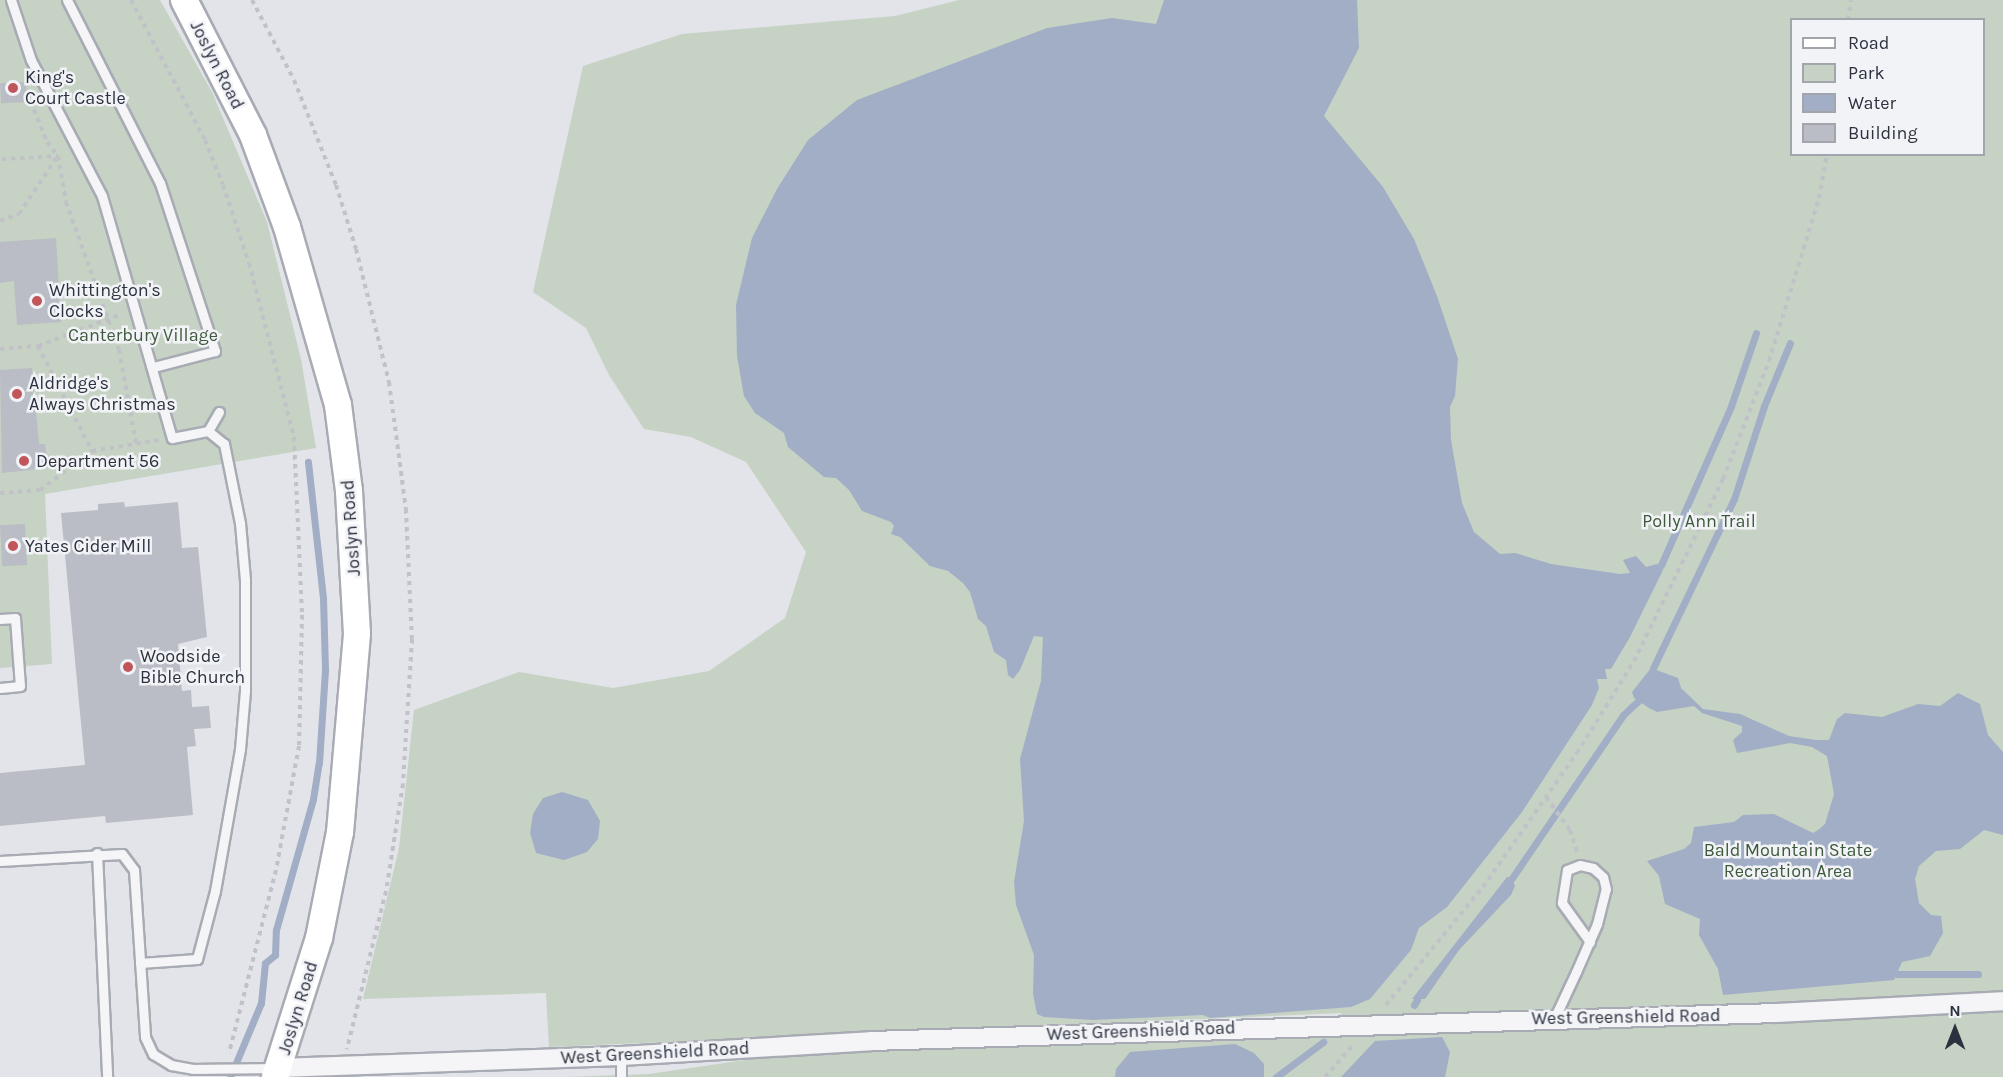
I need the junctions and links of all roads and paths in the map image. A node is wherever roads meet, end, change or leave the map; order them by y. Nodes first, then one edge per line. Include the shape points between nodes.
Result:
1 (11, 0) edge
2 (67, 0) edge
3 (184, 0) edge
4 (1851, 0) edge
5 (1848, 18) edge
6 (27, 93) dead end
7 (80, 155) junction
8 (57, 156) junction
9 (1827, 156) edge
10 (2, 159) dead end
11 (0, 221) edge
12 (136, 309) junction
13 (109, 319) junction
14 (38, 346) junction
15 (0, 350) edge
16 (153, 367) junction
17 (219, 412) dead end
18 (208, 431) junction
19 (172, 438) junction
20 (136, 444) junction
21 (92, 451) junction
22 (0, 493) edge
23 (0, 619) edge
24 (0, 688) edge
25 (1546, 798) junction
26 (97, 853) junction
27 (0, 861) edge
28 (1580, 865) junction
29 (1590, 942) junction
30 (140, 963) junction
31 (2003, 1001) edge
32 (1554, 1019) junction
33 (1371, 1023) junction
34 (621, 1056) junction
35 (277, 1072) edge
36 (107, 1077) edge
37 (621, 1077) edge
38 (1325, 1077) edge

1 - 7 lane via 31,60
2 - 16 lane via 160,183 216,351
3 - 35 street, Joslyn Road via 253,135 287,227 335,395 349,491 357,634 350,757 319,938
4 - 5 path
6 - 8 path via 46,142
7 - 8 path
7 - 12 lane via 102,196
8 - 10 path
8 - 11 path via 19,214
8 - 13 path via 66,202
9 - 25 path via 1789,304 1723,479 1634,662
12 - 13 path
12 - 16 lane
13 - 14 path
13 - 20 path via 126,381
14 - 15 path
14 - 21 path
16 - 19 lane
17 - 18 lane
18 - 19 lane
18 - 30 lane via 224,444 240,523 245,634 240,749 215,891 197,959
19 - 20 path
20 - 21 path
21 - 22 path via 40,490
23 - 24 lane via 15,618 20,686
25 - 28 path via 1570,830
25 - 33 path via 1483,887
26 - 27 lane
26 - 30 lane via 122,854 134,870
26 - 36 lane
28 - 29 lane via 1593,868 1606,889
28 - 29 lane via 1567,870 1562,903
29 - 32 lane
30 - 35 lane via 145,1037 153,1054 171,1065 193,1069
31 - 32 street, West Greenshield Road
32 - 33 street, West Greenshield Road
33 - 34 street, West Greenshield Road via 871,1041
33 - 38 path
34 - 35 street, West Greenshield Road
34 - 37 lane

